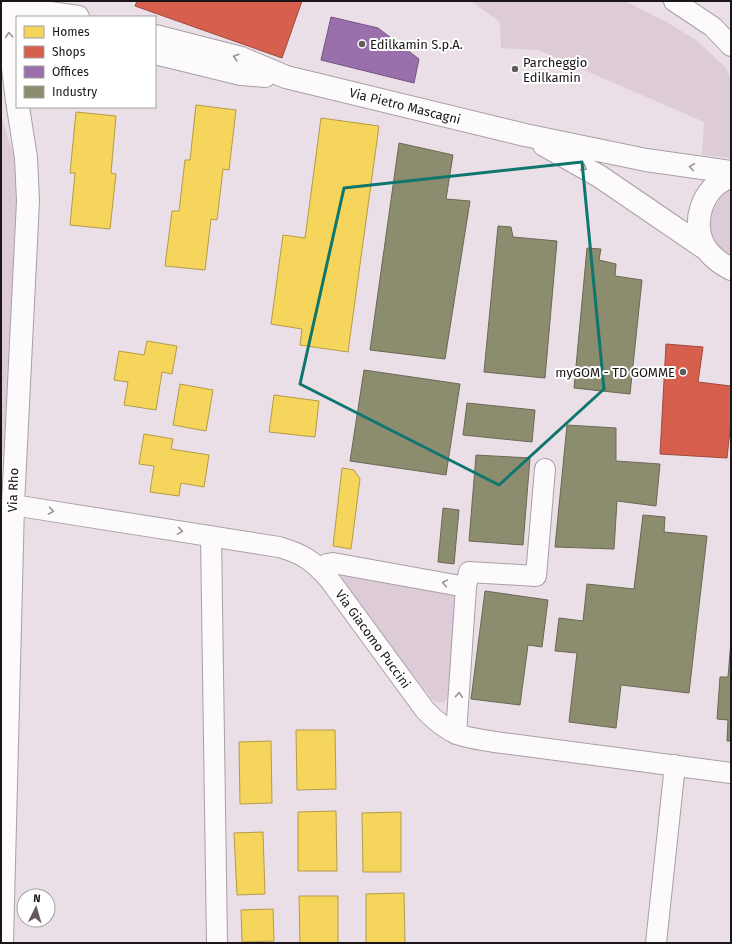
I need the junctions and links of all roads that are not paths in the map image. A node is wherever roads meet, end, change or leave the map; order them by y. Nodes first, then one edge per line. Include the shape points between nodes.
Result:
1 (55, 1) edge
2 (674, 1) edge
3 (8, 7) edge
4 (71, 16) edge
5 (80, 16) edge
6 (156, 36) edge
7 (731, 46) edge
8 (160, 52) edge
9 (286, 77) junction
10 (16, 91) edge
11 (1, 98) edge
12 (18, 108) edge
13 (33, 108) edge
14 (525, 135) junction
15 (616, 143) dead end
16 (26, 158) junction
17 (646, 160) junction
18 (731, 172) edge
19 (731, 176) edge
20 (706, 249) junction
21 (731, 269) edge
22 (545, 469) dead end
23 (13, 505) junction
24 (211, 536) junction
25 (317, 566) junction
26 (466, 587) junction
27 (456, 734) junction
28 (675, 765) junction
29 (731, 772) edge
30 (2, 943) edge
31 (217, 943) edge
32 (656, 943) edge

1 - 5 main road
2 - 7 street via 713,27
3 - 4 main road
10 -> 3 main road
9 -> 6 main road, Via Pietro Mascagni via 241,58
8 - 9 main road, Via Pietro Mascagni via 202,66 241,74
9 - 14 main road, Via Pietro Mascagni
11 - 16 main road, Via Rho
12 - 16 main road, Via Rho
13 - 16 main road
14 - 17 main road, Via Pietro Mascagni
14 -> 20 main road, Via Pietro Mascagni via 599,176
15 - 17 street
16 - 23 main road, Via Rho via 28,201
18 -> 17 main road, Via Pietro Mascagni
19 - 20 main road via 712,188 703,201 699,217 700,234
20 - 21 main road, Via Pietro Mascagni via 717,261
22 - 26 street via 536,576 469,572
23 -> 24 street, Via Giacomo Puccini
23 - 30 main road, Via Rho
24 - 25 street, Via Giacomo Puccini via 279,547 300,553
24 - 31 street
26 -> 25 street via 333,563
25 - 27 street, Via Giacomo Puccini via 425,710 437,722
27 -> 26 street
27 - 28 street, Via Giacomo Puccini via 495,742
28 - 29 street, Via Giacomo Puccini
28 - 32 street

